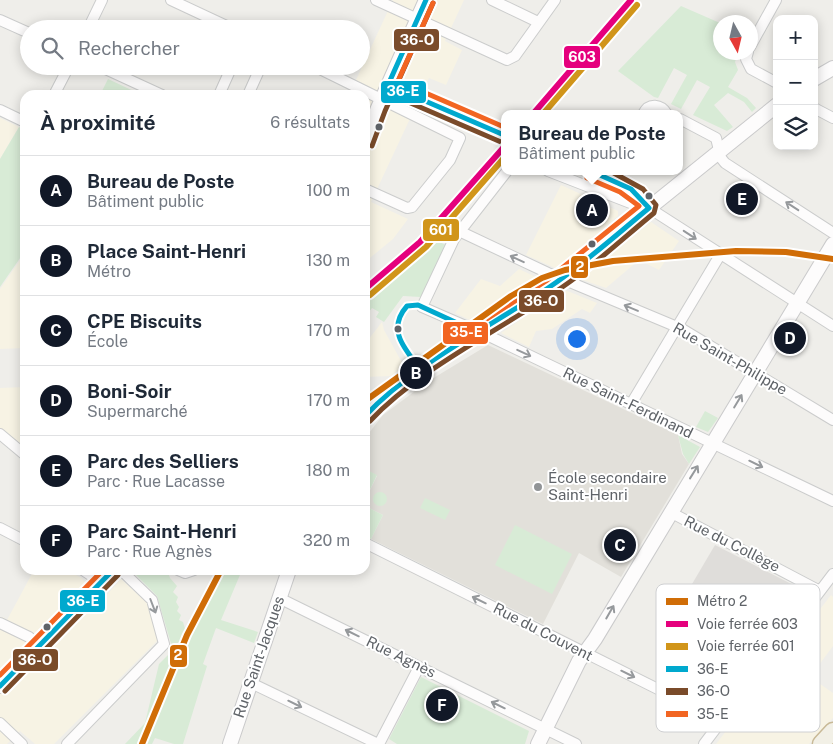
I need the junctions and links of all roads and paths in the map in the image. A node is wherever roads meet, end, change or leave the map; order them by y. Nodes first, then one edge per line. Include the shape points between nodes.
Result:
1 (102, 0) edge
2 (171, 0) edge
3 (376, 0) edge
4 (426, 0) edge
5 (492, 0) edge
6 (554, 0) edge
7 (776, 0) edge
8 (417, 19) junction
9 (0, 20) edge
10 (92, 20) edge
11 (214, 20) edge
12 (538, 22) junction
13 (20, 29) edge
14 (758, 33) edge
15 (747, 60) edge
16 (833, 68) edge
17 (64, 75) edge
18 (119, 75) edge
19 (228, 75) edge
20 (257, 75) edge
21 (333, 75) edge
22 (818, 77) edge
23 (773, 82) edge
24 (388, 85) junction
25 (57, 90) edge
26 (151, 90) edge
27 (221, 90) edge
28 (250, 90) edge
29 (363, 90) edge
30 (370, 93) edge
31 (382, 99) junction
32 (773, 108) edge
33 (0, 110) edge
34 (646, 110) edge
35 (663, 110) edge
36 (818, 110) edge
37 (833, 118) edge
38 (20, 120) edge
39 (683, 121) edge
40 (482, 126) tunnel mouth
41 (370, 129) edge
42 (720, 151) junction
43 (504, 175) edge
44 (558, 175) edge
45 (599, 175) edge
46 (370, 191) edge
47 (649, 208) junction
48 (459, 231) junction
49 (833, 233) edge
50 (833, 244) edge
51 (720, 255) junction
52 (561, 279) junction
53 (797, 304) junction
54 (833, 326) edge
55 (676, 327) junction
56 (479, 333) junction
57 (755, 373) junction
58 (630, 404) junction
59 (370, 411) edge
60 (833, 420) edge
61 (0, 434) edge
62 (712, 443) junction
63 (20, 451) edge
64 (833, 501) edge
65 (670, 512) junction
66 (0, 528) edge
67 (20, 538) edge
68 (370, 546) edge
69 (833, 574) edge
70 (91, 575) edge
71 (108, 575) edge
72 (126, 575) edge
73 (287, 575) edge
74 (101, 582) junction
75 (807, 584) edge
76 (820, 591) edge
77 (279, 598) junction
78 (0, 623) edge
79 (39, 646) junction
80 (585, 653) junction
81 (419, 666) junction
82 (250, 683) junction
83 (0, 686) edge
84 (656, 688) edge
85 (0, 723) edge
86 (545, 729) junction
87 (833, 731) edge
88 (713, 732) edge
89 (22, 744) edge
90 (67, 744) edge
91 (230, 744) edge
92 (379, 744) edge
93 (538, 744) edge
94 (576, 744) edge
95 (704, 744) edge
96 (821, 744) edge

1 - 10 street
2 - 11 street
3 - 8 street
4 - 8 main road
5 - 12 street
6 - 12 street
7 - 14 street
8 - 12 street via 509,60
8 - 24 main road
9 - 13 street
15 - 23 street via 751,69
16 - 22 main road
17 - 25 street
18 - 26 street
19 - 27 street
20 - 28 street
21 - 29 street
24 - 31 main road
24 - 40 street
30 - 31 street
31 - 41 main road
31 - 46 street via 460,138 450,160 411,208
32 - 42 main road
33 - 38 street
34 - 35 street via 656,105
36 - 37 street
39 - 42 street via 716,138
42 - 47 main road
49 -> 42 street via 725,163
43 - 48 street
44 - 47 street
45 - 47 street via 634,191 645,199
47 -> 51 street
47 - 52 main road
52 -> 48 street, Rue Saint-Philippe
48 - 56 street, Rue Saint-Ferdinand via 422,307
50 - 53 main road
51 - 53 street
51 - 55 street
55 -> 52 street, Rue Saint-Philippe
52 - 56 main road
53 - 54 street
53 - 57 main road
55 - 57 street, Rue Saint-Philippe
55 - 58 street
56 -> 58 street, Rue Saint-Ferdinand
56 - 59 main road via 392,391
57 - 60 street, Rue Saint-Philippe
62 -> 57 main road
58 - 62 street, Rue Saint-Ferdinand
61 - 63 street
62 -> 64 street, Rue Saint-Ferdinand
65 -> 62 main road
65 - 75 street, Rue du Collège
80 -> 65 main road
66 - 67 street
80 -> 68 street, Rue du Couvent
69 - 76 street
70 - 74 street
71 - 74 main road
72 -> 90 street via 152,600 164,644
73 - 77 main road, Rue Saint-Jacques
74 - 79 main road
81 -> 77 street, Rue Agnès
77 - 82 main road, Rue Saint-Jacques
78 - 79 street via 29,637
79 - 83 main road
80 -> 84 street, Rue du Couvent
80 - 86 main road
86 -> 81 street, Rue Agnès
81 - 92 street
82 - 91 main road, Rue Saint-Jacques
82 -> 92 street
85 - 89 street
86 - 93 main road
86 - 94 street, Rue Agnès
87 - 96 highway
88 - 95 street

